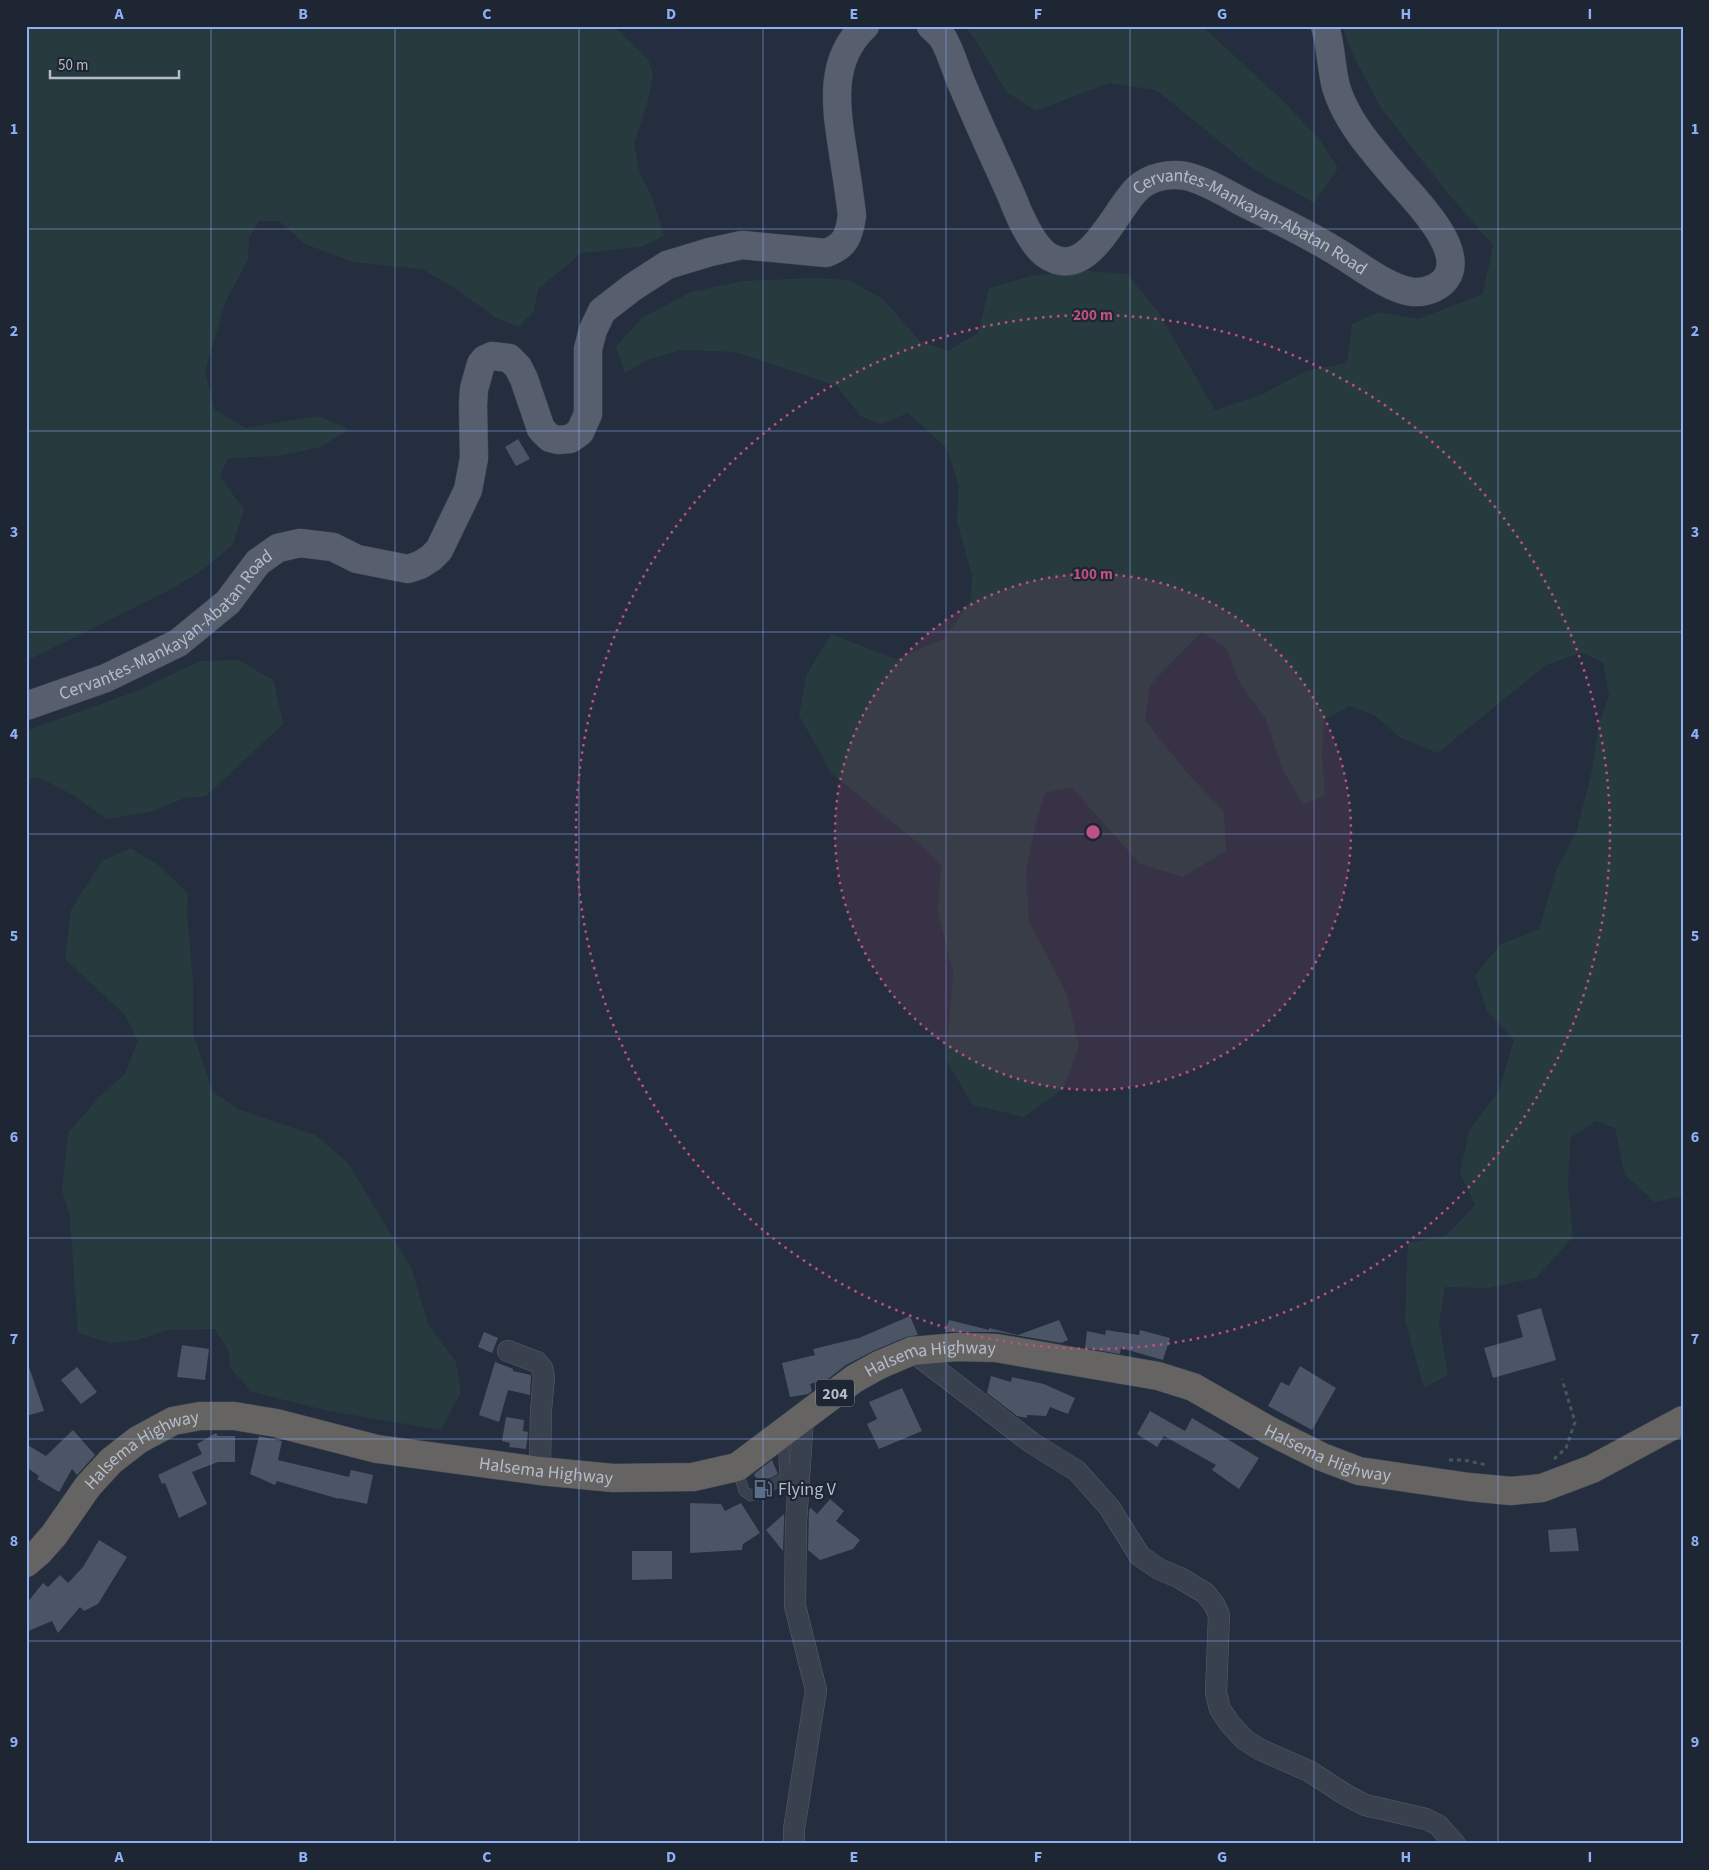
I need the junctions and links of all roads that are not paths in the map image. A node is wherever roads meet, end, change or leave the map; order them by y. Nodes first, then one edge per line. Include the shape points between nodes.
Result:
1 (865, 26) edge
2 (931, 26) edge
3 (1325, 26) edge
4 (26, 706) edge
5 (508, 1351) dead end
6 (912, 1351) junction
7 (1683, 1420) edge
8 (793, 1424) junction
9 (737, 1467) junction
10 (540, 1471) junction
11 (26, 1563) edge
12 (794, 1844) edge
13 (1455, 1844) edge

1 - 4 main road, Cervantes-Mankayan-Abatan Road via 854,37 844,57 836,96 852,216 843,244 836,250 826,253 742,245 667,265 633,287 602,312 593,330 588,349 588,414 580,432 570,438 550,438 541,430 524,379 509,358 492,356 485,359 474,389 474,458 468,490 439,550 431,558 408,568 357,560 333,547 300,544 278,548 258,562 228,602 178,643 106,678
2 - 3 main road, Cervantes-Mankayan-Abatan Road via 944,39 1023,224 1044,253 1074,261 1101,239 1138,188 1153,178 1186,176 1321,242 1385,282 1412,292 1424,292 1448,276 1450,258 1443,237 1345,111 1336,85
5 - 10 street via 537,1362 542,1368
6 - 7 highway, Halsema Highway / 204 via 996,1348 1158,1376 1193,1386 1270,1432 1359,1472 1469,1487 1542,1488 1592,1469
6 - 8 highway, Halsema Highway / 204 via 862,1374
6 - 13 street via 1032,1443 1077,1471 1110,1507 1140,1556 1205,1593 1219,1615 1216,1693 1220,1709 1245,1740 1309,1771 1365,1806 1438,1825
8 - 9 highway, Halsema Highway / 204
8 - 9 lane via 783,1481 751,1496 744,1491
8 - 12 street via 795,1606 816,1690
9 - 10 highway, Halsema Highway / 204 via 693,1478 614,1478
10 - 11 highway, Halsema Highway / 204 via 377,1448 234,1416 200,1416 174,1421 138,1440 111,1461 88,1486 54,1535

